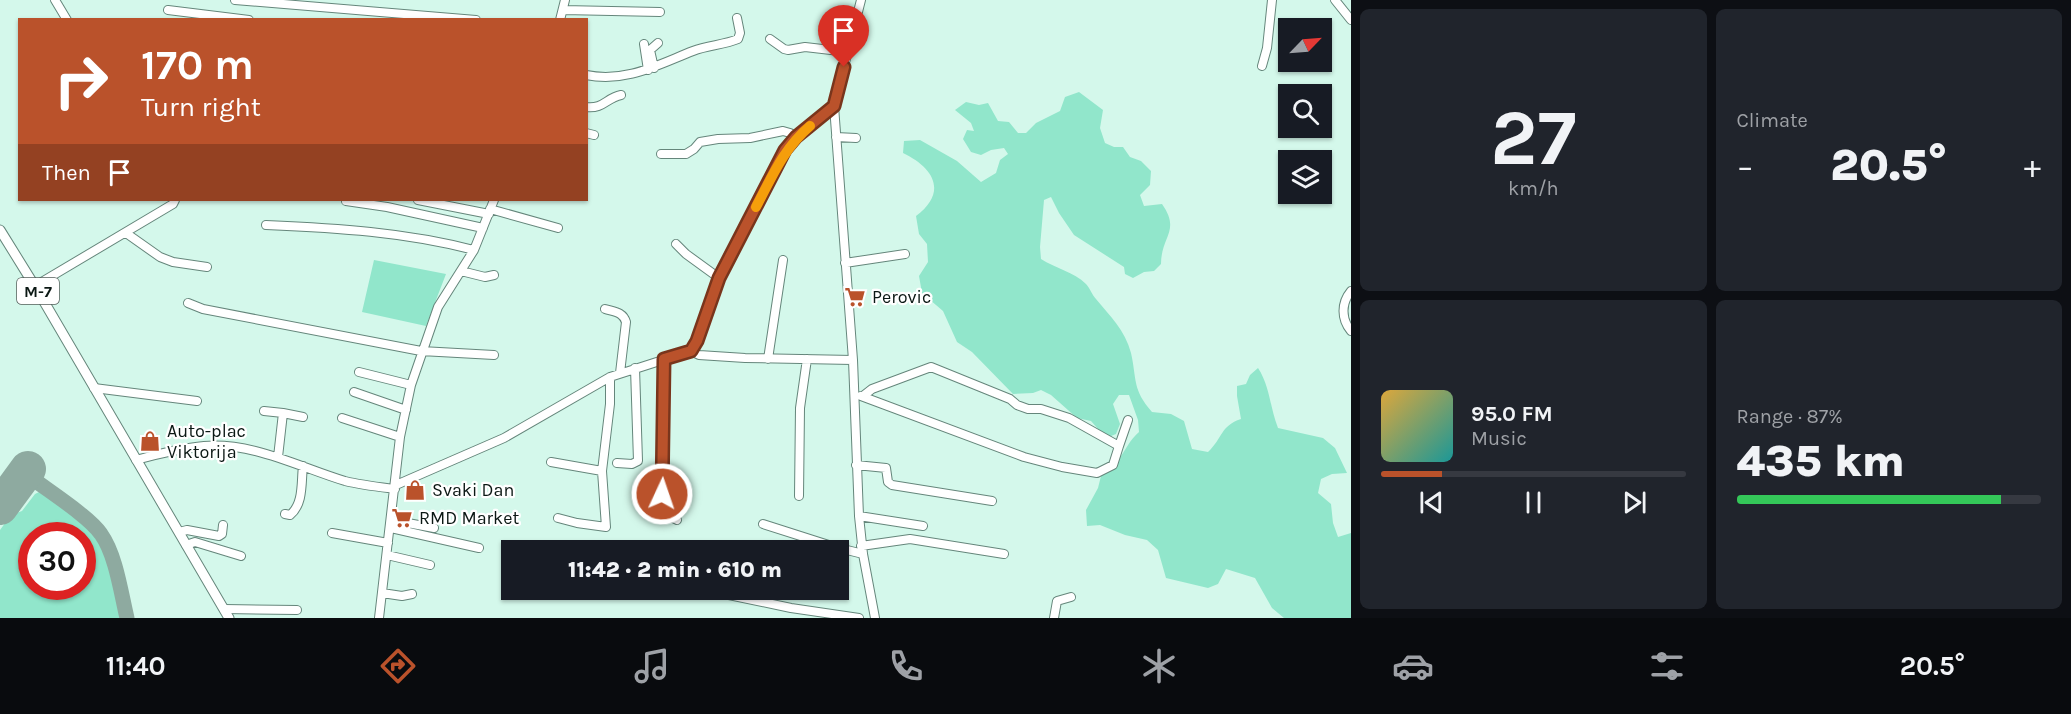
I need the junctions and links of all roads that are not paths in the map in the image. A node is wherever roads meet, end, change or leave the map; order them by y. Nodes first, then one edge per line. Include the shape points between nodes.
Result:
1 (55, 0) edge
2 (235, 0) edge
3 (565, 0) edge
4 (861, 0) edge
5 (1272, 0) edge
6 (1335, 0) edge
7 (168, 10) dead end
8 (563, 10) junction
9 (660, 12) dead end
10 (66, 18) edge
11 (233, 18) edge
12 (452, 18) edge
13 (561, 18) edge
14 (737, 18) dead end
15 (1351, 20) edge
16 (770, 39) dead end
17 (658, 43) dead end
18 (644, 44) dead end
19 (848, 52) junction
20 (1262, 66) dead end
21 (651, 69) junction
22 (588, 75) edge
23 (621, 95) dead end
24 (834, 106) junction
25 (588, 107) edge
26 (796, 137) junction
27 (836, 138) junction
28 (856, 138) dead end
29 (661, 154) dead end
30 (174, 201) edge
31 (346, 201) edge
32 (424, 201) edge
33 (494, 201) edge
34 (388, 203) edge
35 (490, 212) junction
36 (266, 225) dead end
37 (483, 228) junction
38 (558, 228) dead end
39 (2, 231) edge
40 (126, 233) junction
41 (676, 244) dead end
42 (474, 250) junction
43 (905, 254) dead end
44 (783, 260) dead end
45 (845, 264) junction
46 (207, 267) dead end
47 (461, 271) junction
48 (494, 275) dead end
49 (719, 278) junction
50 (35, 286) junction
51 (1351, 291) edge
52 (188, 303) dead end
53 (605, 309) dead end
54 (1351, 331) edge
55 (421, 351) junction
56 (691, 351) junction
57 (494, 355) dead end
58 (664, 359) junction
59 (768, 359) junction
60 (807, 359) junction
61 (852, 360) junction
62 (636, 368) junction
63 (359, 372) dead end
64 (620, 373) junction
65 (610, 377) junction
66 (411, 385) junction
67 (94, 388) junction
68 (354, 392) dead end
69 (854, 393) junction
70 (863, 396) junction
71 (197, 401) dead end
72 (406, 410) junction
73 (264, 411) dead end
74 (283, 413) junction
75 (303, 417) dead end
76 (342, 418) dead end
77 (1128, 420) dead end
78 (400, 437) junction
79 (1119, 446) junction
80 (278, 457) junction
81 (136, 460) junction
82 (551, 462) dead end
83 (617, 463) dead end
84 (856, 465) junction
85 (303, 466) junction
86 (602, 471) junction
87 (395, 487) junction
88 (799, 496) dead end
89 (992, 501) dead end
90 (285, 514) dead end
91 (859, 516) junction
92 (558, 518) dead end
93 (677, 520) dead end
94 (391, 524) junction
95 (763, 524) dead end
96 (223, 525) dead end
97 (923, 526) dead end
98 (434, 528) dead end
99 (179, 532) junction
100 (332, 533) dead end
101 (388, 543) junction
102 (186, 545) junction
103 (479, 548) dead end
104 (862, 550) junction
105 (1004, 554) dead end
106 (387, 555) junction
107 (241, 556) dead end
108 (430, 565) dead end
109 (382, 593) junction
110 (412, 594) dead end
111 (1071, 597) dead end
112 (753, 600) edge
113 (297, 610) dead end
114 (226, 614) edge
115 (379, 618) edge
116 (859, 618) edge
117 (875, 618) edge
118 (1054, 618) edge

1 - 10 street
2 - 12 street
3 - 8 street
4 - 19 street
5 - 20 street
6 - 15 street
7 - 11 street
8 - 9 street
8 - 13 street
14 - 21 street via 738,39 694,50
16 - 19 street via 788,50 805,47
17 - 21 street via 650,50
18 - 21 street
19 - 24 street
21 - 22 street via 613,78
23 - 25 street via 600,107
24 - 26 street
24 - 27 street
26 - 29 street via 783,131 717,139 700,142 686,154
26 - 49 street via 785,150
27 - 28 street
27 - 45 street
30 - 40 street
31 - 34 street
32 - 35 street
33 - 35 street
34 - 37 street
35 - 37 street
35 - 38 street
36 - 42 street via 393,233
37 - 42 street
39 - 50 main road, M-7
40 - 46 street via 160,257
40 - 50 street
41 - 49 street
42 - 47 street
43 - 45 street
44 - 59 street
45 - 61 street
47 - 48 street via 484,277
47 - 55 street via 438,307
49 - 56 street
50 - 67 main road, M-7
51 - 54 street via 1343,309 1345,324
52 - 55 street
53 - 64 street via 619,313 627,322
55 - 57 street
55 - 66 street
56 - 58 street
56 - 59 street via 699,355
58 - 62 street
58 - 93 street via 663,503 667,514
59 - 60 street
60 - 61 street
60 - 88 street via 800,408
61 - 69 street
62 - 64 street
62 - 83 street via 638,461
63 - 66 street
64 - 65 street
65 - 86 street
65 - 87 street via 504,438
66 - 72 street
67 - 71 street
67 - 81 main road, M-7
68 - 72 street
69 - 70 street
69 - 84 street
70 - 79 street via 931,367 1022,407 1069,418
70 - 79 street via 1024,457 1062,467 1102,472 1113,465
72 - 78 street
73 - 74 street
74 - 75 street
74 - 80 street
76 - 78 street
77 - 79 street
78 - 87 street
80 - 81 street via 259,451 205,446
80 - 85 street
81 - 99 main road, M-7
82 - 86 street
84 - 89 street via 886,468 892,486
84 - 91 street
85 - 87 street via 347,481
85 - 90 street via 298,506
86 - 92 street via 606,527
87 - 94 street
91 - 97 street
91 - 104 street
94 - 98 street
94 - 101 street
94 - 103 street
95 - 104 street via 835,547
96 - 99 street via 221,535
99 - 102 main road, M-7
100 - 101 street
101 - 106 street
102 - 107 street via 195,542
102 - 114 main road, M-7
104 - 105 street via 910,539
104 - 117 street
106 - 108 street
106 - 109 street
109 - 110 street
109 - 115 street
111 - 118 street via 1058,599
112 - 116 street
113 - 114 street

